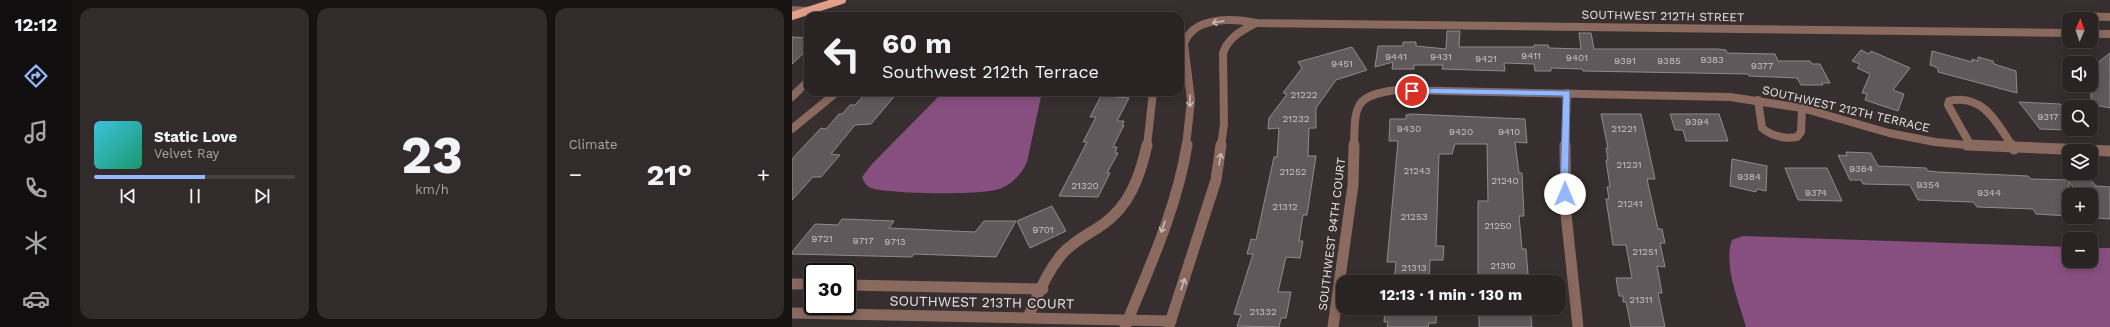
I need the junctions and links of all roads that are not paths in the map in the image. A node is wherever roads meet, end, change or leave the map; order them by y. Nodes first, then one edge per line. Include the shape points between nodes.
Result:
1 (842, 0) edge
2 (792, 10) edge
3 (809, 11) junction
4 (804, 12) edge
5 (806, 12) edge
6 (792, 16) edge
7 (2098, 17) edge
8 (2110, 17) edge
9 (1256, 23) junction
10 (2062, 33) edge
11 (2098, 34) edge
12 (2110, 34) edge
13 (804, 85) edge
14 (1567, 93) junction
15 (832, 96) edge
16 (1152, 96) edge
17 (792, 97) edge
18 (1362, 100) joint
19 (1758, 100) junction
20 (1802, 108) junction
21 (792, 129) edge
22 (1971, 146) junction
23 (2014, 148) junction
24 (2110, 151) edge
25 (792, 284) edge
26 (804, 284) edge
27 (856, 285) edge
28 (1043, 289) junction
29 (792, 313) edge
30 (1028, 318) junction
31 (1127, 323) edge
32 (1170, 324) edge
33 (1333, 327) edge
34 (1578, 327) edge

1 - 3 main road
2 - 3 street
3 - 5 main road
4 - 6 main road
7 - 8 street
9 - 10 street, SOUTHWEST 212TH STREET
9 -> 31 street, SOUTHWEST 212TH STREET via 1246,20 1215,22 1193,31 1185,40 1184,50 1191,96 1185,157 1172,205
32 -> 9 street via 1209,204 1219,164 1224,120 1223,52 1232,37
11 - 12 street
13 - 17 street
14 - 18 street, SOUTHWEST 212TH TERRACE via 1397,90 1377,92
14 - 19 street, SOUTHWEST 212TH TERRACE via 1707,95
14 - 34 street via 1566,214
15 - 21 street
16 - 28 street via 1144,161 1132,191 1115,215 1063,253
18 - 33 street, SOUTHWEST 94TH COURT via 1354,113 1353,185
19 - 20 street, SOUTHWEST 212TH TERRACE
19 - 20 street via 1762,128 1773,136 1798,137 1802,132
20 - 22 street, SOUTHWEST 212TH TERRACE via 1895,134
22 - 23 street, SOUTHWEST 212TH TERRACE
22 - 23 street via 1948,105 1953,99 1972,101 1987,109
23 - 24 street, SOUTHWEST 212TH TERRACE
25 - 26 street
27 - 28 street
28 - 30 street
29 - 30 street, SOUTHWEST 213TH COURT
30 - 31 street, SOUTHWEST 213TH COURT
31 - 32 street, SOUTHWEST 213TH COURT

